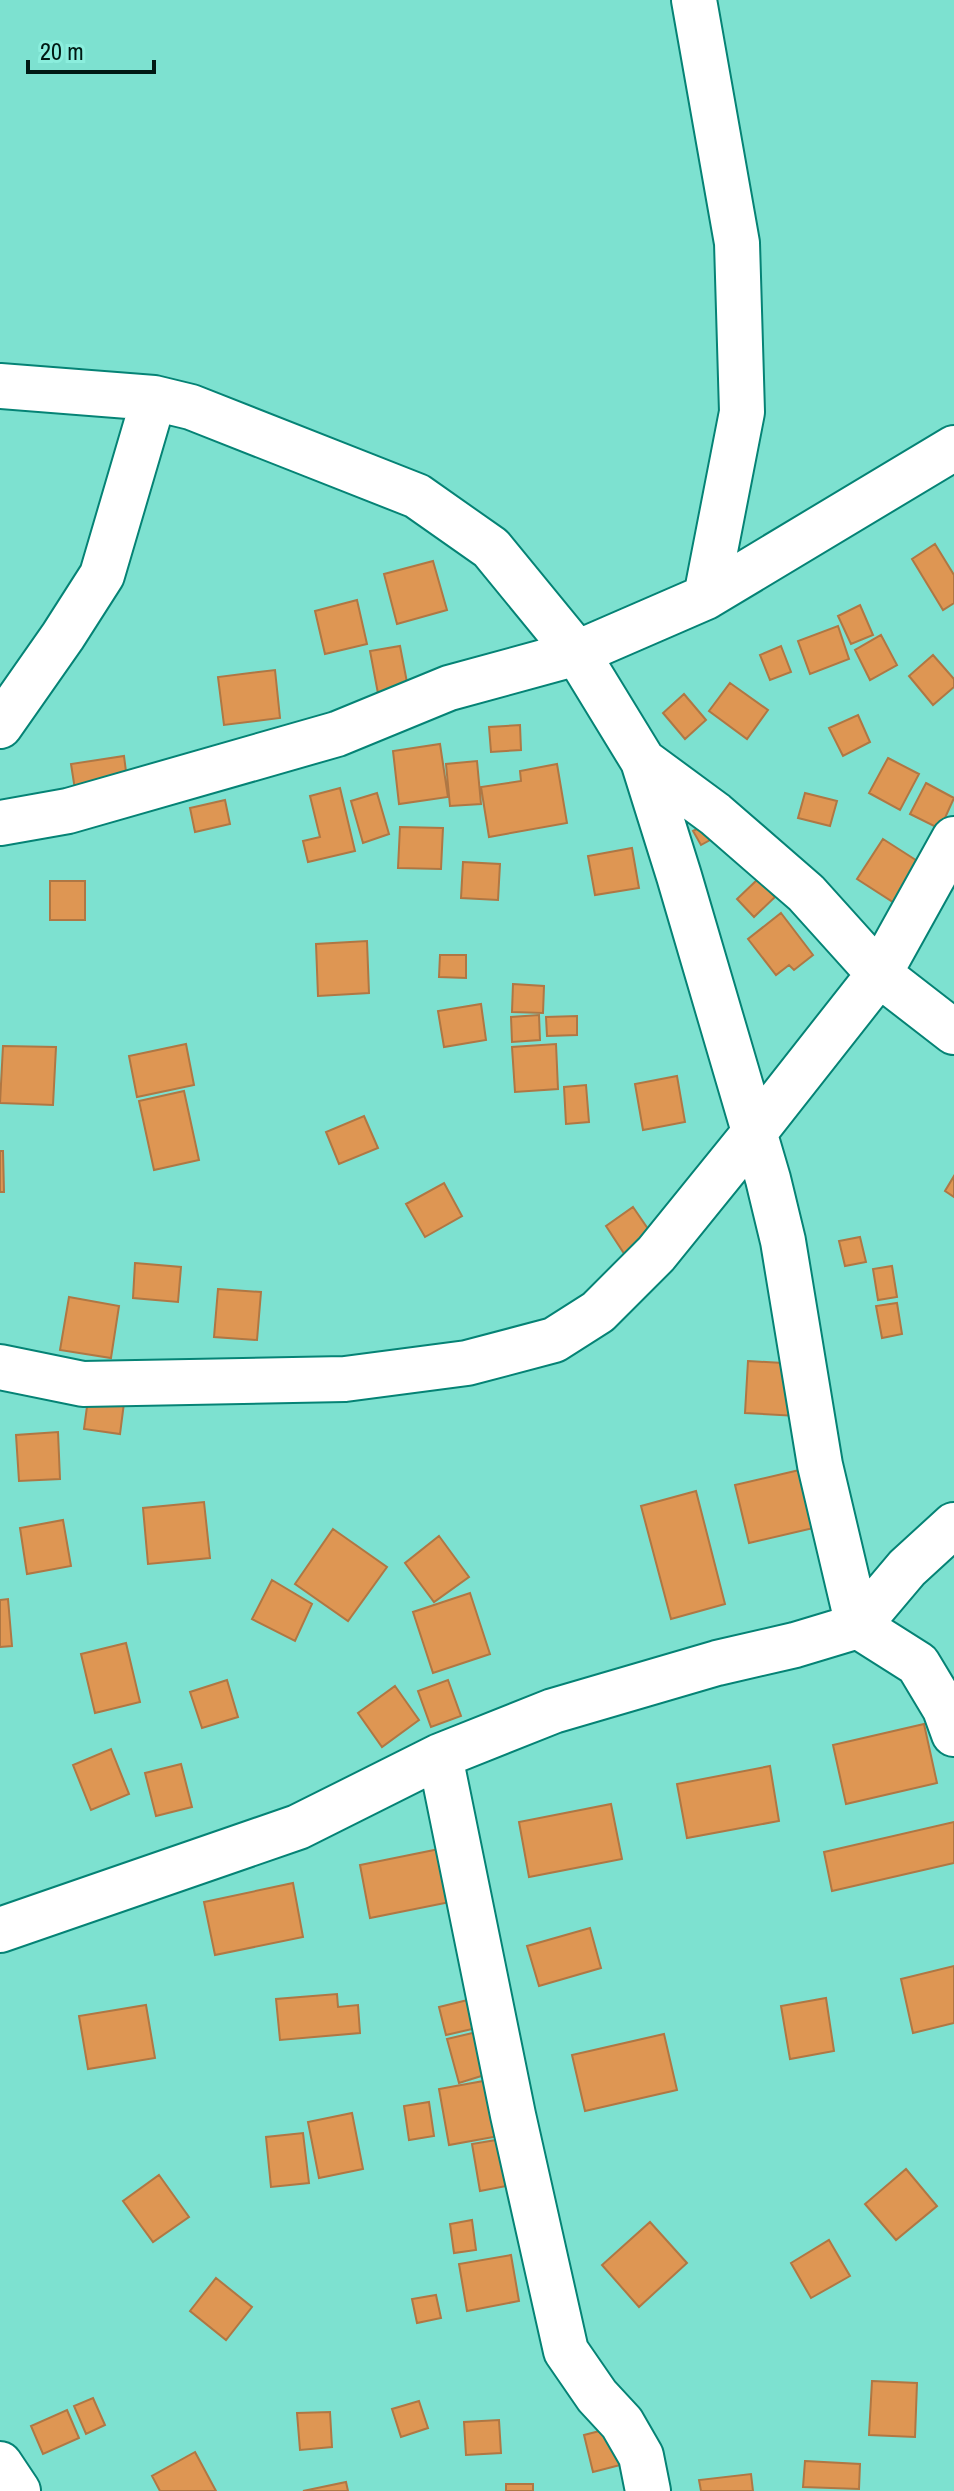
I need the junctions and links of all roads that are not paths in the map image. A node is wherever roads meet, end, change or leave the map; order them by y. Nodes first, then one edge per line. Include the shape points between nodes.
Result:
1 (694, 0) edge
2 (0, 386) edge
3 (154, 398) junction
4 (954, 448) edge
5 (706, 597) junction
6 (577, 653) junction
7 (0, 726) edge
8 (643, 761) junction
9 (0, 823) edge
10 (954, 839) edge
11 (879, 974) junction
12 (954, 1032) edge
13 (754, 1133) junction
14 (0, 1367) edge
15 (954, 1525) edge
16 (858, 1626) junction
17 (951, 1719) edge
18 (440, 1756) junction
19 (0, 1930) edge
20 (0, 2464) edge
21 (18, 2491) edge
22 (648, 2491) edge

1 - 5 street via 737,243 742,412
2 - 3 street
3 - 6 street via 267,435 417,496 491,548
3 - 7 street via 102,575
4 - 5 street
5 - 6 street
6 - 8 street
6 - 9 street via 449,688 337,734 68,811
8 - 11 street via 715,814 806,893
8 - 13 street
10 - 11 street
11 - 12 street
11 - 13 street
13 - 14 street via 656,1254 598,1312 554,1340 467,1363 345,1379 83,1384
13 - 16 street via 783,1241 820,1465
15 - 16 street via 907,1568
16 - 17 street via 918,1664
16 - 18 street via 553,1711
18 - 19 street via 298,1827
18 - 22 street via 566,2351 622,2423 641,2456
20 - 21 street

